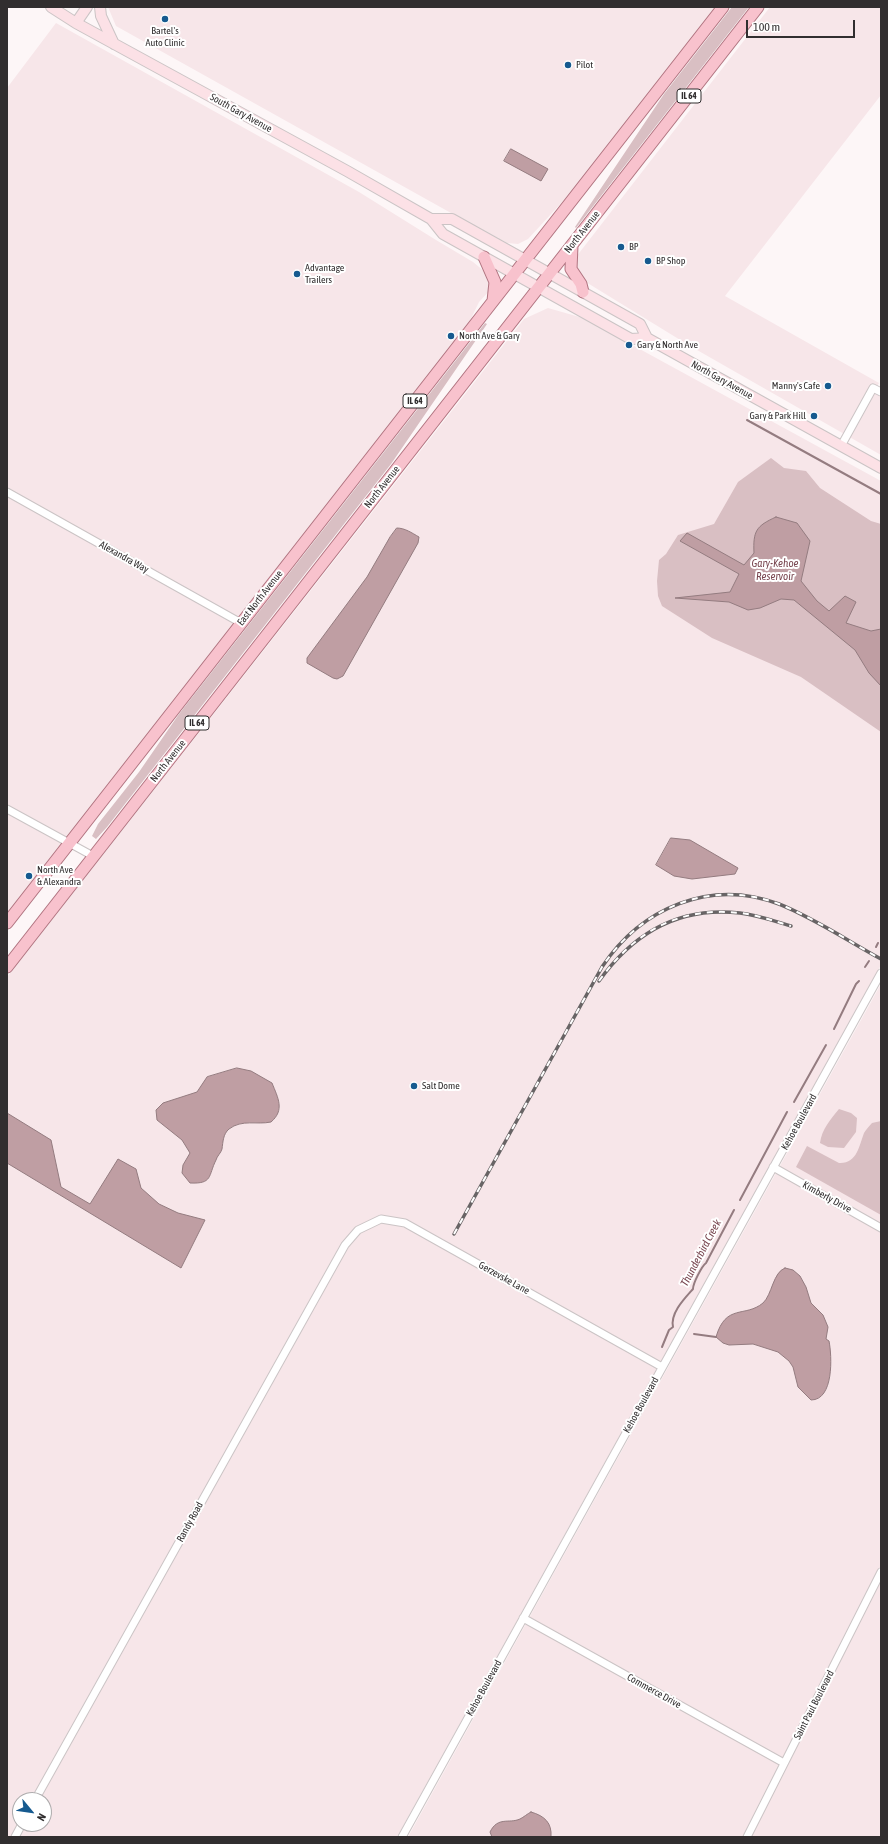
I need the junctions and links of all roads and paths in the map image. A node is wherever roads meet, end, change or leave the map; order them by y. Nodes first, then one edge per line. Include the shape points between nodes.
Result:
1 (51, 7) edge
2 (87, 7) edge
3 (100, 7) edge
4 (723, 7) edge
5 (758, 7) edge
6 (76, 23) junction
7 (114, 44) junction
8 (431, 219) junction
9 (572, 245) junction
10 (484, 257) junction
11 (526, 260) junction
12 (550, 273) junction
13 (515, 274) junction
14 (539, 288) junction
15 (583, 292) junction
16 (493, 301) junction
17 (647, 338) junction
18 (881, 392) edge
19 (841, 446) junction
20 (881, 468) edge
21 (7, 492) edge
22 (241, 623) junction
23 (7, 809) edge
24 (70, 842) junction
25 (93, 856) junction
26 (7, 923) edge
27 (7, 967) edge
28 (881, 973) edge
29 (773, 1167) junction
30 (881, 1228) edge
31 (345, 1245) joint
32 (662, 1367) junction
33 (881, 1572) edge
34 (523, 1618) junction
35 (784, 1763) junction
36 (39, 1792) edge
37 (402, 1837) edge
38 (747, 1837) edge

1 - 6 main road, South Gary Avenue
2 - 6 main road
3 - 7 main road via 101,16
4 - 11 main road, IL 64
5 - 9 main road, North Avenue / IL 64
6 - 7 main road, South Gary Avenue
7 - 8 main road, South Gary Avenue
8 - 10 main road, South Gary Avenue via 442,234
8 - 11 main road, South Gary Avenue via 452,219
9 - 12 main road, North Avenue / IL 64
9 - 15 main road via 571,269
10 - 13 main road, South Gary Avenue
10 - 16 main road via 494,282
11 - 12 main road, South Gary Avenue
11 - 13 main road, IL 64
12 - 14 main road, North Avenue / IL 64
12 - 15 main road, North Gary Avenue
13 - 14 main road, North Gary Avenue
13 - 16 main road, East North Avenue / IL 64
14 - 17 main road, North Gary Avenue via 631,339
14 - 25 main road, North Avenue / IL 64
15 - 17 main road, North Gary Avenue via 640,324
16 - 22 main road, East North Avenue / IL 64
17 - 19 main road, North Gary Avenue
18 - 19 street via 873,388
19 - 20 main road, North Gary Avenue
21 - 22 street, Alexandra Way
22 - 24 main road, East North Avenue / IL 64
23 - 24 street
24 - 25 street
24 - 26 main road, East North Avenue / IL 64
25 - 27 main road, North Avenue / IL 64
28 - 29 street, Kehoe Boulevard
29 - 30 street, Kimberly Drive
29 - 32 street, Kehoe Boulevard
31 - 32 street, Gerzevske Lane via 358,1230 381,1220 404,1223
31 - 36 street, Randy Road
32 - 34 street, Kehoe Boulevard
33 - 35 street, Saint Paul Boulevard
34 - 35 street, Commerce Drive
34 - 37 street, Kehoe Boulevard
35 - 38 street, Saint Paul Boulevard

